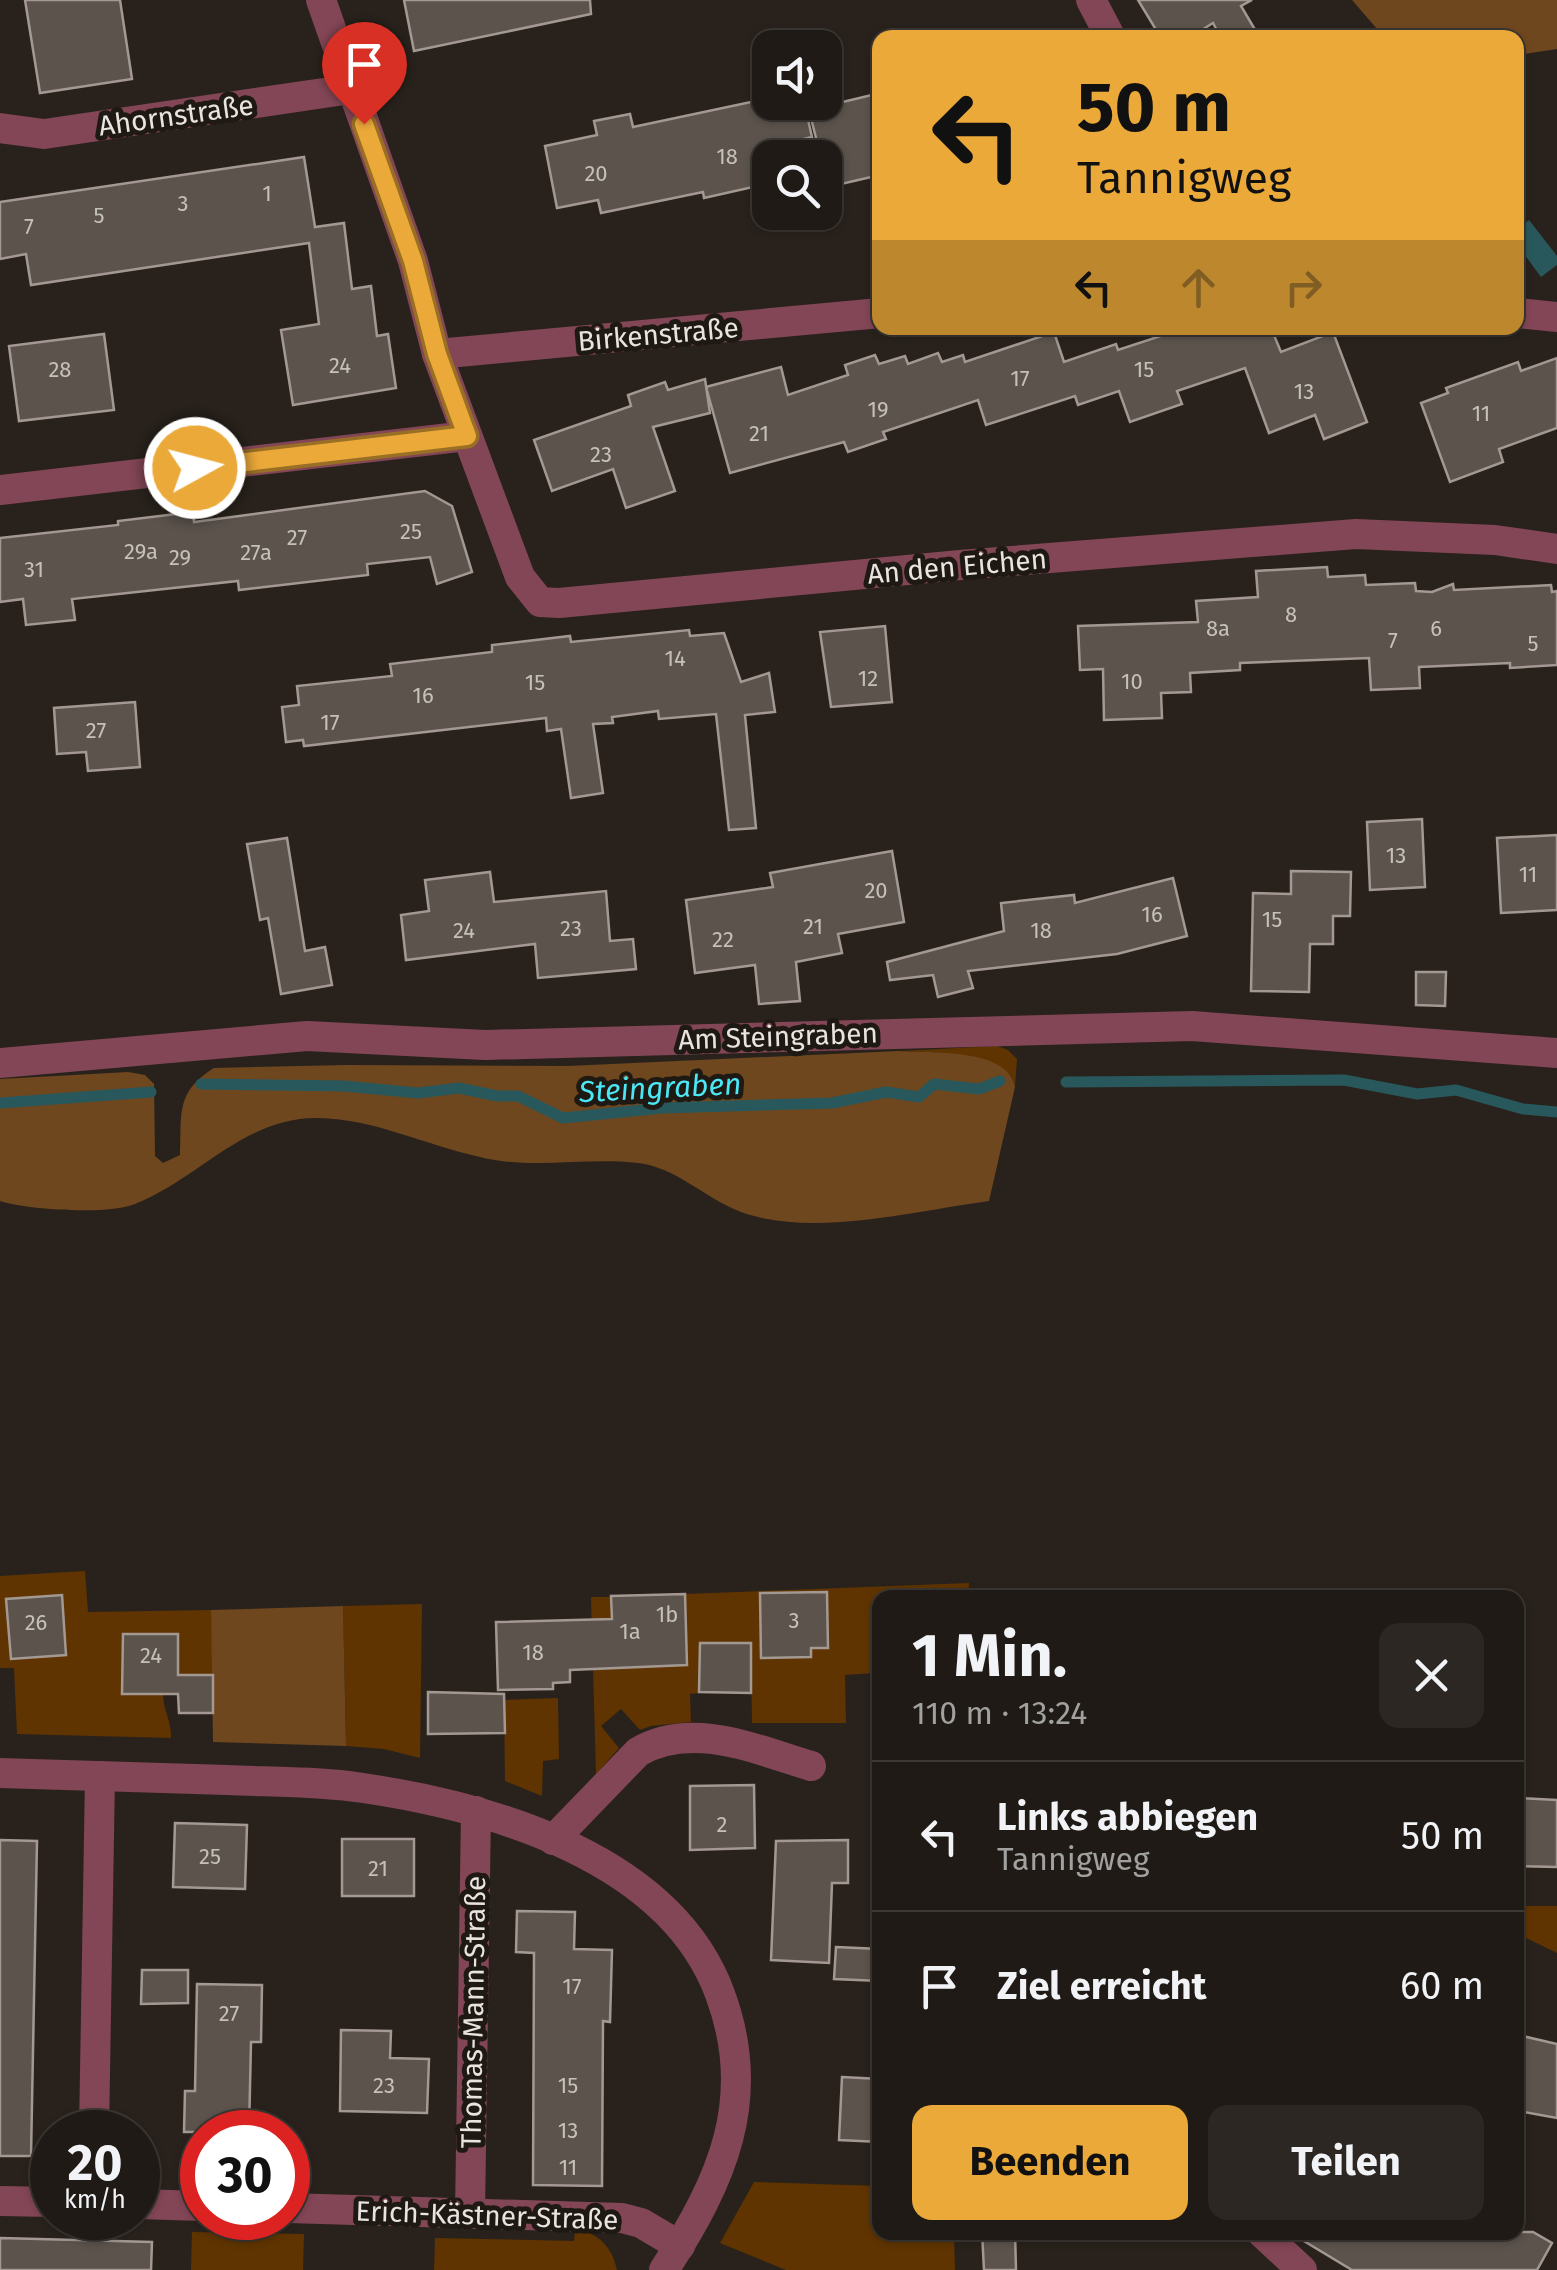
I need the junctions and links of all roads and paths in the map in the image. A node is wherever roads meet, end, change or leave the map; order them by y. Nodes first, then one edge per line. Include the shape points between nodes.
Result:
1 (321, 0) edge
2 (1091, 0) edge
3 (1107, 30) edge
4 (351, 89) junction
5 (0, 128) edge
6 (1524, 313) edge
7 (872, 315) edge
8 (1557, 316) edge
9 (437, 354) junction
10 (467, 436) junction
11 (0, 490) edge
12 (1557, 549) edge
13 (1557, 1053) edge
14 (0, 1063) edge
15 (811, 1766) dead end
16 (0, 1774) edge
17 (100, 1776) junction
18 (476, 1811) junction
19 (554, 1840) junction
20 (94, 2110) edge
21 (0, 2201) edge
22 (30, 2202) edge
23 (310, 2209) edge
24 (470, 2214) junction
25 (1270, 2240) edge
26 (672, 2258) edge
27 (1302, 2270) edge

1 - 4 street
2 - 3 street
4 - 5 street, Ahornstraße via 44,134
4 - 9 street via 413,261
6 - 8 street
7 - 9 street, Birkenstraße
9 - 10 street
10 - 11 street
10 - 12 street, An den Eichen via 520,577 540,602 1356,534
13 - 14 street, Am Steingraben via 1192,1026 485,1044 308,1036
15 - 19 street via 718,1738 653,1743
16 - 17 street
17 - 18 street via 358,1787
17 - 20 street
18 - 19 street
18 - 24 street, Thomas-Mann-Straße
19 - 26 street via 609,1867 659,1904 702,1955 728,2017 737,2100 732,2132 710,2193
21 - 22 street
23 - 24 street, Erich-Kästner-Straße
24 - 26 street, Erich-Kästner-Straße via 622,2218 641,2223
25 - 27 street

